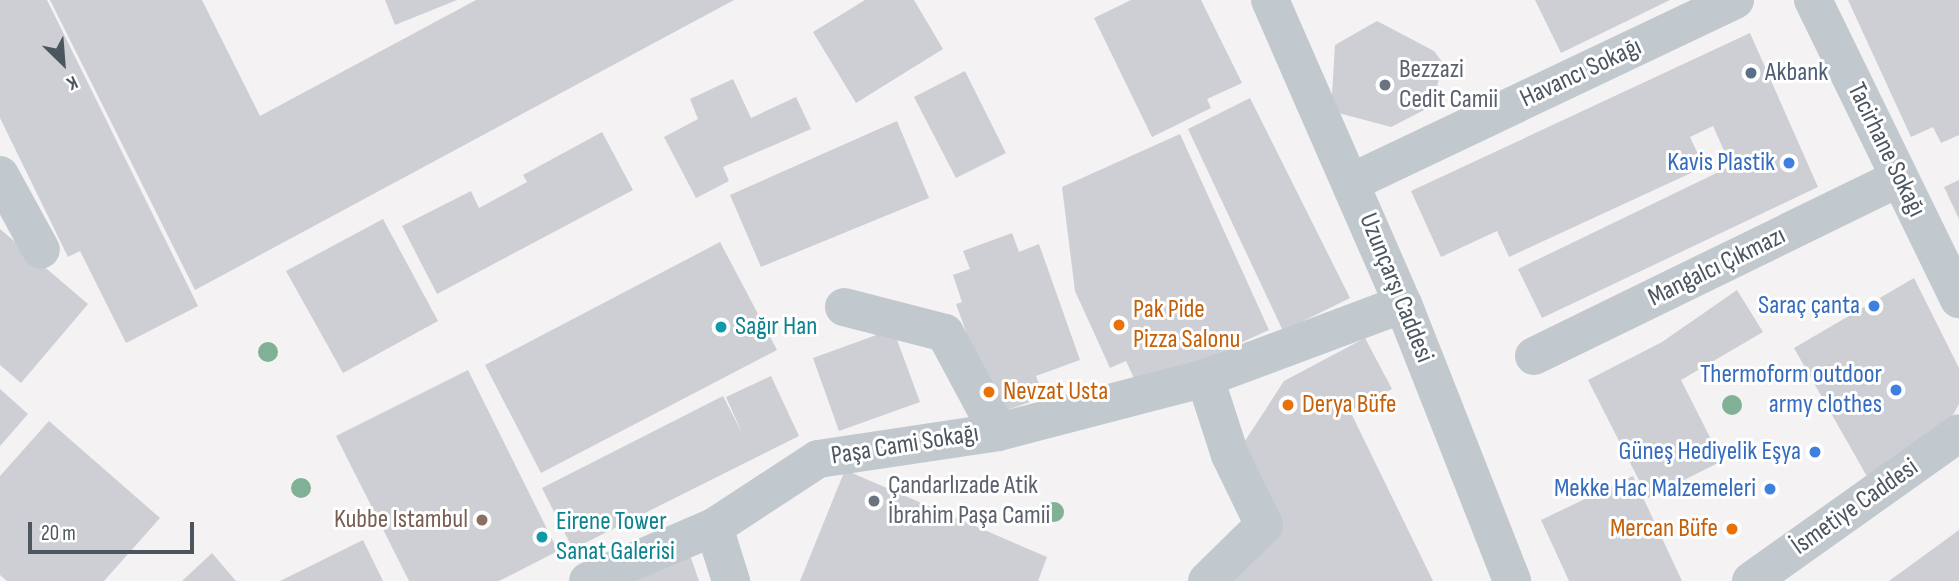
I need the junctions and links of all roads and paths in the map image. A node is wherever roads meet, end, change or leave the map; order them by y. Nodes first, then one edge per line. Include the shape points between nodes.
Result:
1 (1270, 0) edge
2 (1735, 0) edge
3 (1813, 0) edge
4 (0, 175) edge
5 (1899, 178) junction
6 (1352, 182) junction
7 (41, 250) dead end
8 (1959, 299) edge
9 (1403, 304) junction
10 (844, 307) dead end
11 (1534, 356) dead end
12 (1205, 378) junction
13 (998, 432) junction
14 (1959, 433) edge
15 (714, 527) junction
16 (588, 581) edge
17 (731, 581) edge
18 (1207, 581) edge
19 (1513, 581) edge
20 (1751, 581) edge

1 - 6 street, Uzunçarşı Caddesi
2 - 6 street, Havancı Sokağı
3 - 5 street, Tacirhane Sokağı
4 - 7 street
5 - 8 street, Tacirhane Sokağı
5 - 11 street, Mangalcı Çıkmazı
6 - 9 street, Uzunçarşı Caddesi
9 - 12 street, Paşa Cami Sokağı
9 - 19 street, Uzunçarşı Caddesi
10 - 13 street via 945,333
12 - 13 street, Paşa Cami Sokağı
12 - 18 street via 1230,455 1264,525
13 - 15 street, Paşa Cami Sokağı via 818,458
14 - 20 street, İsmetiye Caddesi
15 - 16 street, Paşa Cami Sokağı
15 - 17 street

